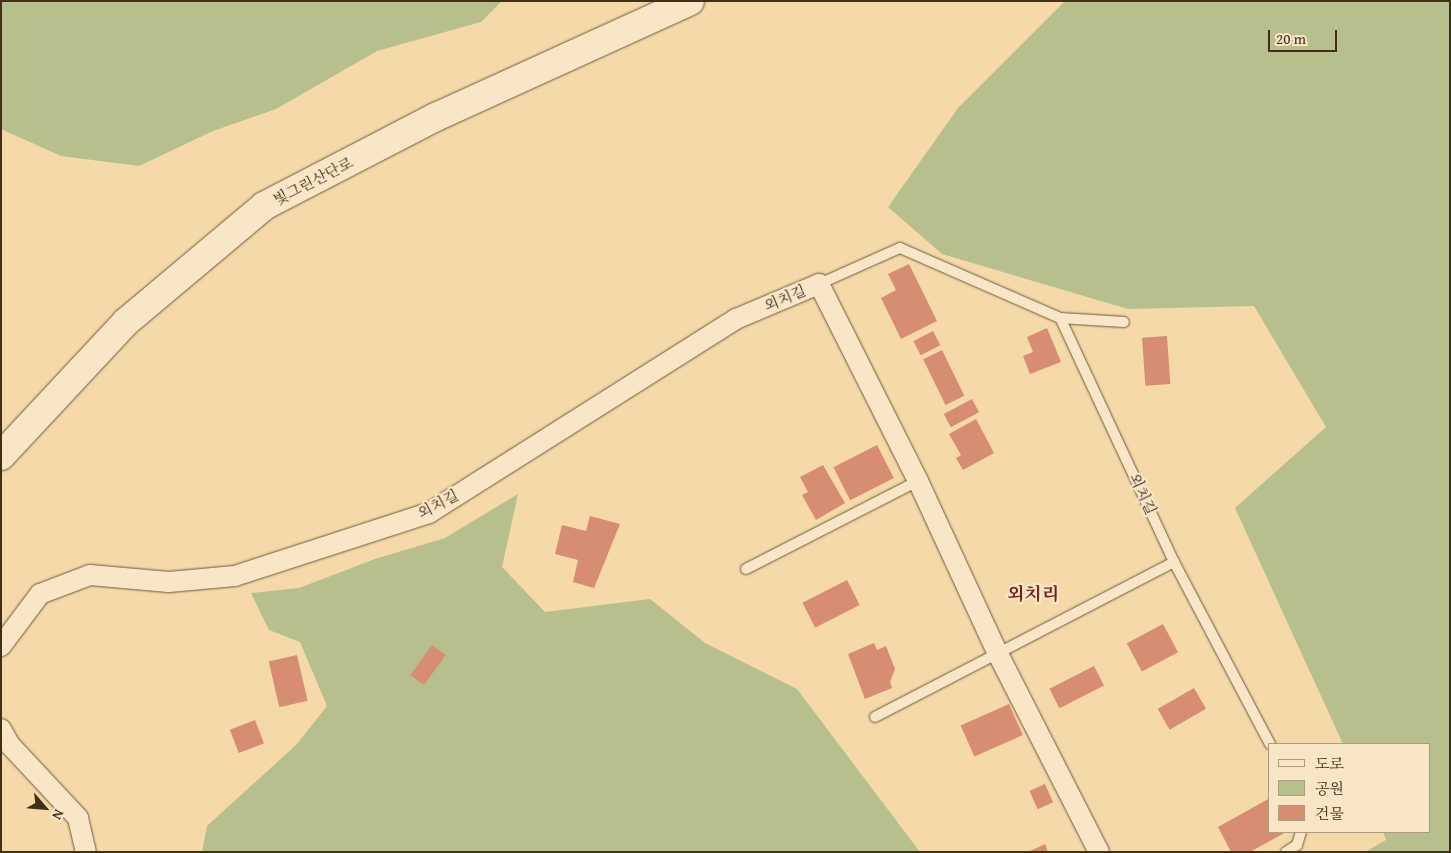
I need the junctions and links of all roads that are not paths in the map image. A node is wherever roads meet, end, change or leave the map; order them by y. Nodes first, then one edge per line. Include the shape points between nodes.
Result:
1 (690, 1) edge
2 (818, 284) junction
3 (1060, 318) junction
4 (1124, 322) dead end
5 (1, 456) edge
6 (918, 482) junction
7 (1174, 562) junction
8 (746, 569) dead end
9 (2, 640) edge
10 (997, 652) junction
11 (875, 717) dead end
12 (4, 743) edge
13 (1269, 743) edge
14 (1301, 833) edge
15 (86, 852) edge
16 (1099, 852) edge
17 (1286, 852) edge

1 - 5 street, 빛그린산단로 via 436,117 264,206 126,322
2 - 3 lane, 외치길 via 900,248
2 - 6 street, 외치길
2 - 9 street, 외치길 via 736,319 428,512 235,576 169,582 90,575 40,594
3 - 4 lane, 외치길
3 - 7 lane, 외치길
6 - 8 lane
6 - 10 street, 외치길
7 - 10 lane
7 - 13 lane, 외치길
10 - 11 lane
10 - 16 street, 외치길
12 - 15 street via 78,818
14 - 17 lane via 1297,845

